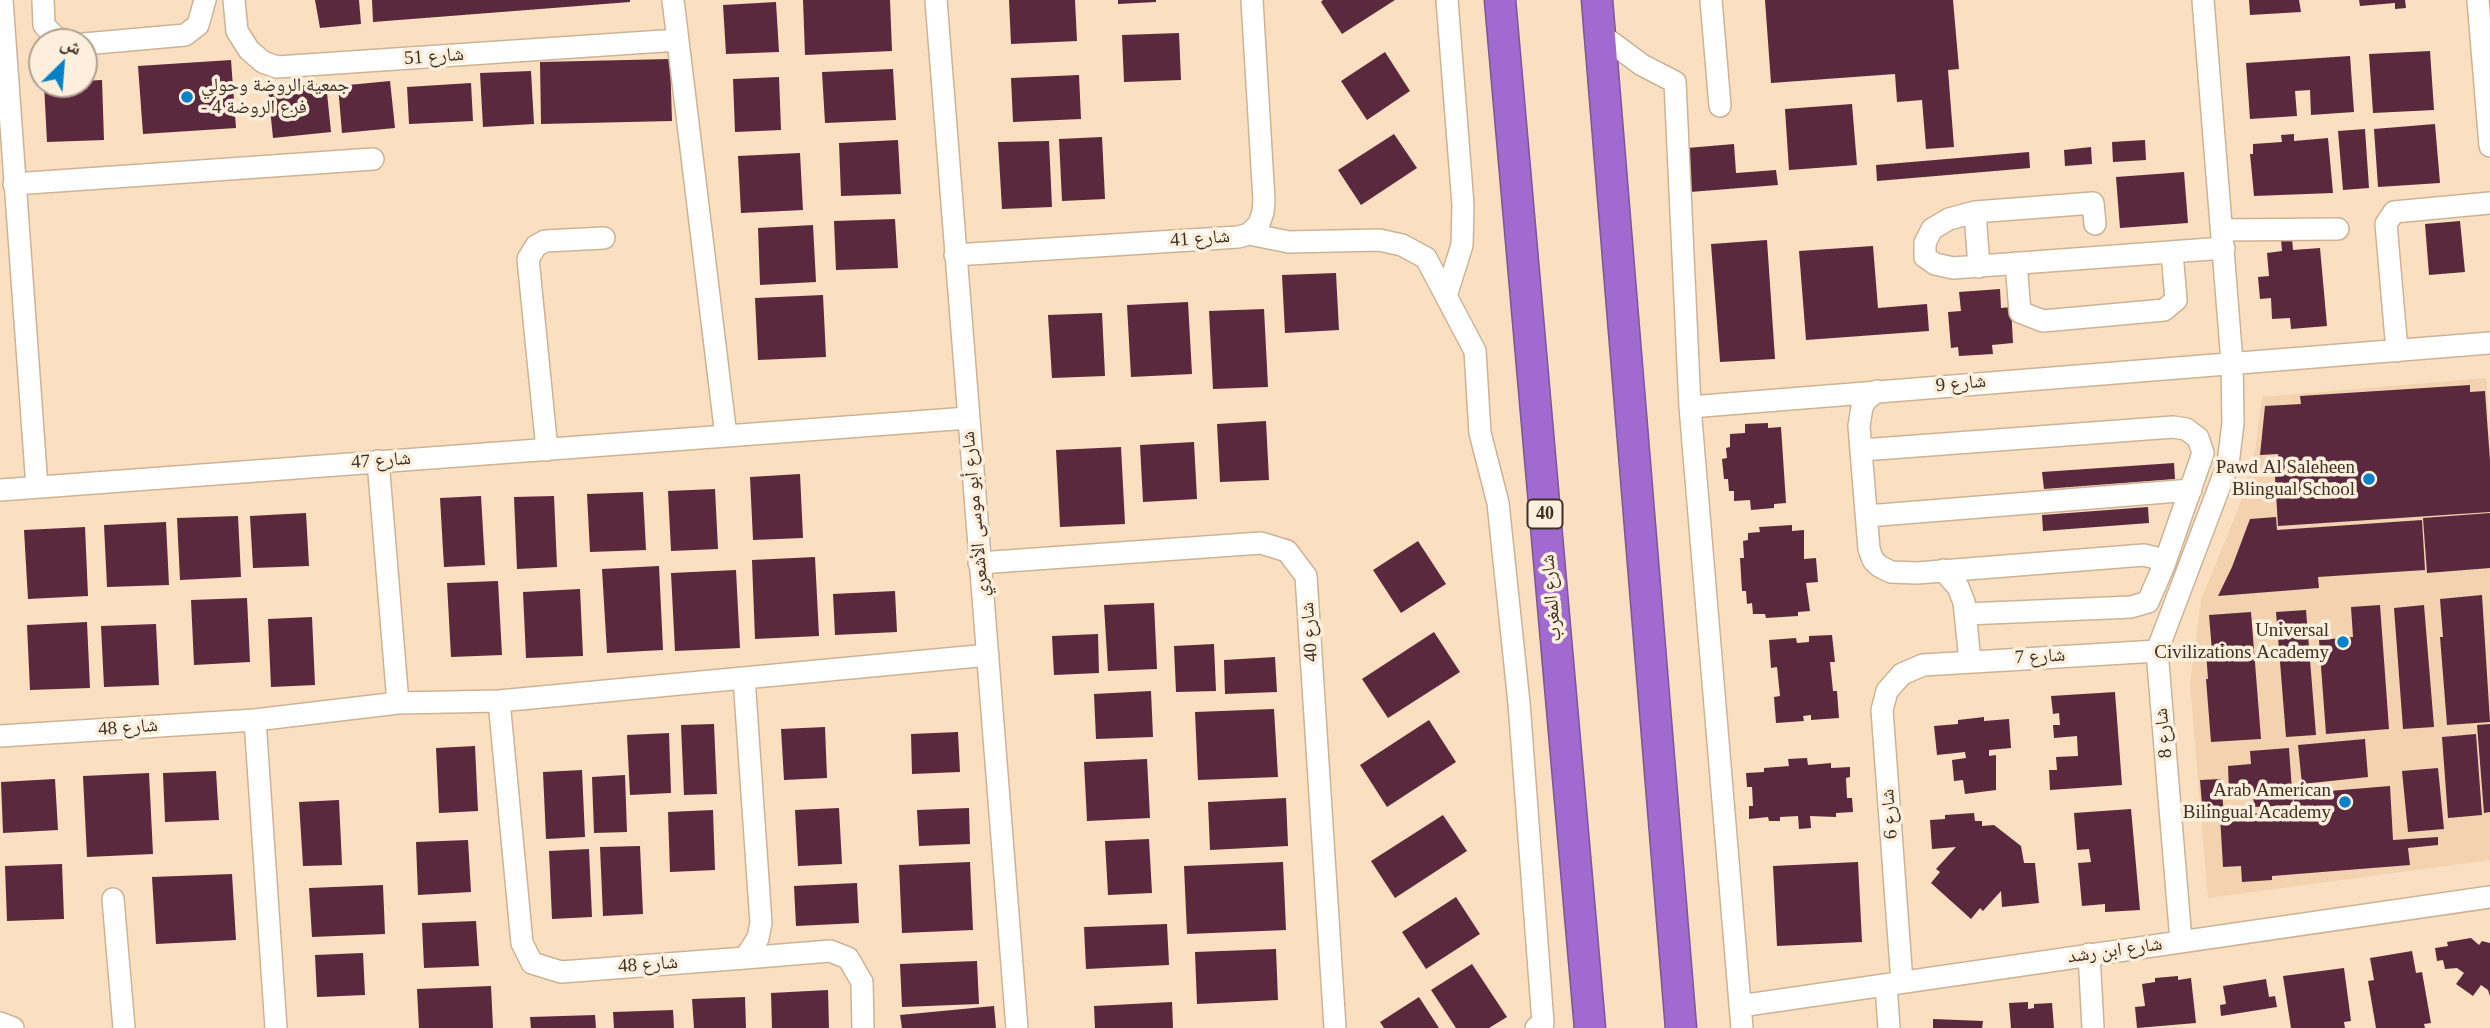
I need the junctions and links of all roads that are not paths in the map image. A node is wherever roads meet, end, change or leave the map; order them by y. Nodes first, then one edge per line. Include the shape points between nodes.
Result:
1 (205, 0) edge
2 (234, 0) edge
3 (673, 0) edge
4 (936, 0) edge
5 (1252, 0) edge
6 (1447, 0) edge
7 (1500, 0) edge
8 (1711, 0) edge
9 (2203, 0) edge
10 (2478, 0) edge
11 (43, 4) edge
12 (3, 5) edge
13 (1600, 10) edge
14 (46, 28) edge
15 (678, 40) junction
16 (98, 43) edge
17 (1720, 106) dead end
18 (2490, 146) edge
19 (373, 159) dead end
20 (14, 184) junction
21 (2490, 203) edge
22 (1975, 212) junction
23 (2095, 224) dead end
24 (2338, 229) dead end
25 (1249, 234) junction
26 (604, 238) dead end
27 (2223, 239) junction
28 (2172, 252) junction
29 (955, 255) junction
30 (2016, 263) junction
31 (1979, 267) junction
32 (1446, 296) junction
33 (2490, 343) edge
34 (2397, 351) junction
35 (2232, 362) junction
36 (1877, 391) junction
37 (1690, 407) junction
38 (968, 418) junction
39 (726, 436) junction
40 (547, 450) junction
41 (1862, 450) junction
42 (378, 461) junction
43 (37, 487) junction
44 (0, 490) edge
45 (2191, 490) junction
46 (1867, 516) junction
47 (979, 563) junction
48 (2164, 565) junction
49 (1943, 570) junction
50 (1966, 614) junction
51 (2157, 651) junction
52 (988, 655) junction
53 (1969, 661) junction
54 (1923, 665) joint
55 (744, 678) junction
56 (499, 701) junction
57 (398, 703) junction
58 (255, 720) junction
59 (0, 736) edge
60 (2490, 896) edge
61 (113, 899) dead end
62 (2181, 941) junction
63 (2089, 954) junction
64 (745, 958) junction
65 (1894, 984) junction
66 (1741, 1006) junction
67 (0, 1023) edge
68 (13, 1028) edge
69 (124, 1028) edge
70 (276, 1028) edge
71 (863, 1028) edge
72 (1017, 1028) edge
73 (1335, 1028) edge
74 (1536, 1028) edge
75 (1590, 1028) edge
76 (1681, 1028) edge
77 (1742, 1028) edge
78 (1889, 1028) edge
79 (2093, 1028) edge

1 - 16 street via 198,25 185,35
2 - 15 street, شارع 51 via 237,31 249,50 277,67
3 - 15 street
4 - 29 street, شارع أبو موسى الأشعري
5 - 25 street, شارع 41 via 1264,200 1259,224
6 - 32 street via 1463,205 1462,245
7 - 75 highway, شارع المغرب / 40
8 - 17 street
9 - 27 street
10 - 18 street
11 - 12 street
11 - 14 street
12 - 20 street
13 - 37 street via 1642,65 1675,82
13 - 76 highway
15 - 39 street
19 - 20 street
20 - 43 street
21 - 34 street via 2394,212 2386,223
22 - 23 street via 2093,203
22 - 31 street
22 - 31 street via 1932,229 1925,257 1954,268
24 - 27 street
25 - 29 street, شارع 41
25 - 32 street via 1289,242 1379,240 1402,245 1426,258
26 - 40 street via 545,242 536,246 528,259
27 - 28 street
27 - 35 street
28 - 30 street
28 - 30 street via 2176,300 2164,310 2043,321 2020,312
29 - 38 street, شارع أبو موسى الأشعري
30 - 31 street
32 - 74 street via 1475,351 1480,433 1498,503 1519,703 1543,1023
33 - 34 street, شارع 9
34 - 35 street, شارع 9
35 - 36 street, شارع 9
35 - 51 street via 2228,464
36 - 37 street, شارع 9
36 - 41 street via 1862,407
37 - 66 street
38 - 39 street, شارع 47
38 - 47 street, شارع أبو موسى الأشعري
39 - 40 street, شارع 47
40 - 42 street, شارع 47
41 - 45 street via 2173,427 2186,429 2201,445 2203,453
41 - 46 street
42 - 43 street, شارع 47
42 - 57 street
43 - 44 street, شارع 47
45 - 46 street
45 - 48 street
46 - 49 street via 1869,549 1879,566 1901,573
47 - 52 street, شارع أبو موسى الأشعري
47 - 73 street, شارع 40 via 1261,543 1287,551 1306,576
48 - 49 street via 2144,555
48 - 50 street via 2153,596 2142,606
49 - 50 street via 1962,594
50 - 53 street
51 - 53 street, شارع 7
51 - 62 street, شارع 8
52 - 55 street, شارع 48
52 - 72 street, شارع أبو موسى الأشعري
53 - 54 street, شارع 7
54 - 65 street, شارع 6 via 1902,674 1887,691 1882,710
55 - 56 street, شارع 48
55 - 64 street via 761,923 758,938
56 - 57 street, شارع 48
56 - 64 street, شارع 48 via 522,943 533,962 561,972
57 - 58 street, شارع 48
58 - 59 street, شارع 48
58 - 70 street
60 - 62 street, شارع ابن رشد
61 - 69 street
62 - 63 street, شارع ابن رشد
63 - 65 street, شارع ابن رشد
63 - 79 street
64 - 71 street, شارع 48 via 830,951 848,958 862,982
65 - 66 street, شارع ابن رشد
65 - 78 street, شارع 6
66 - 77 street
67 - 68 street

